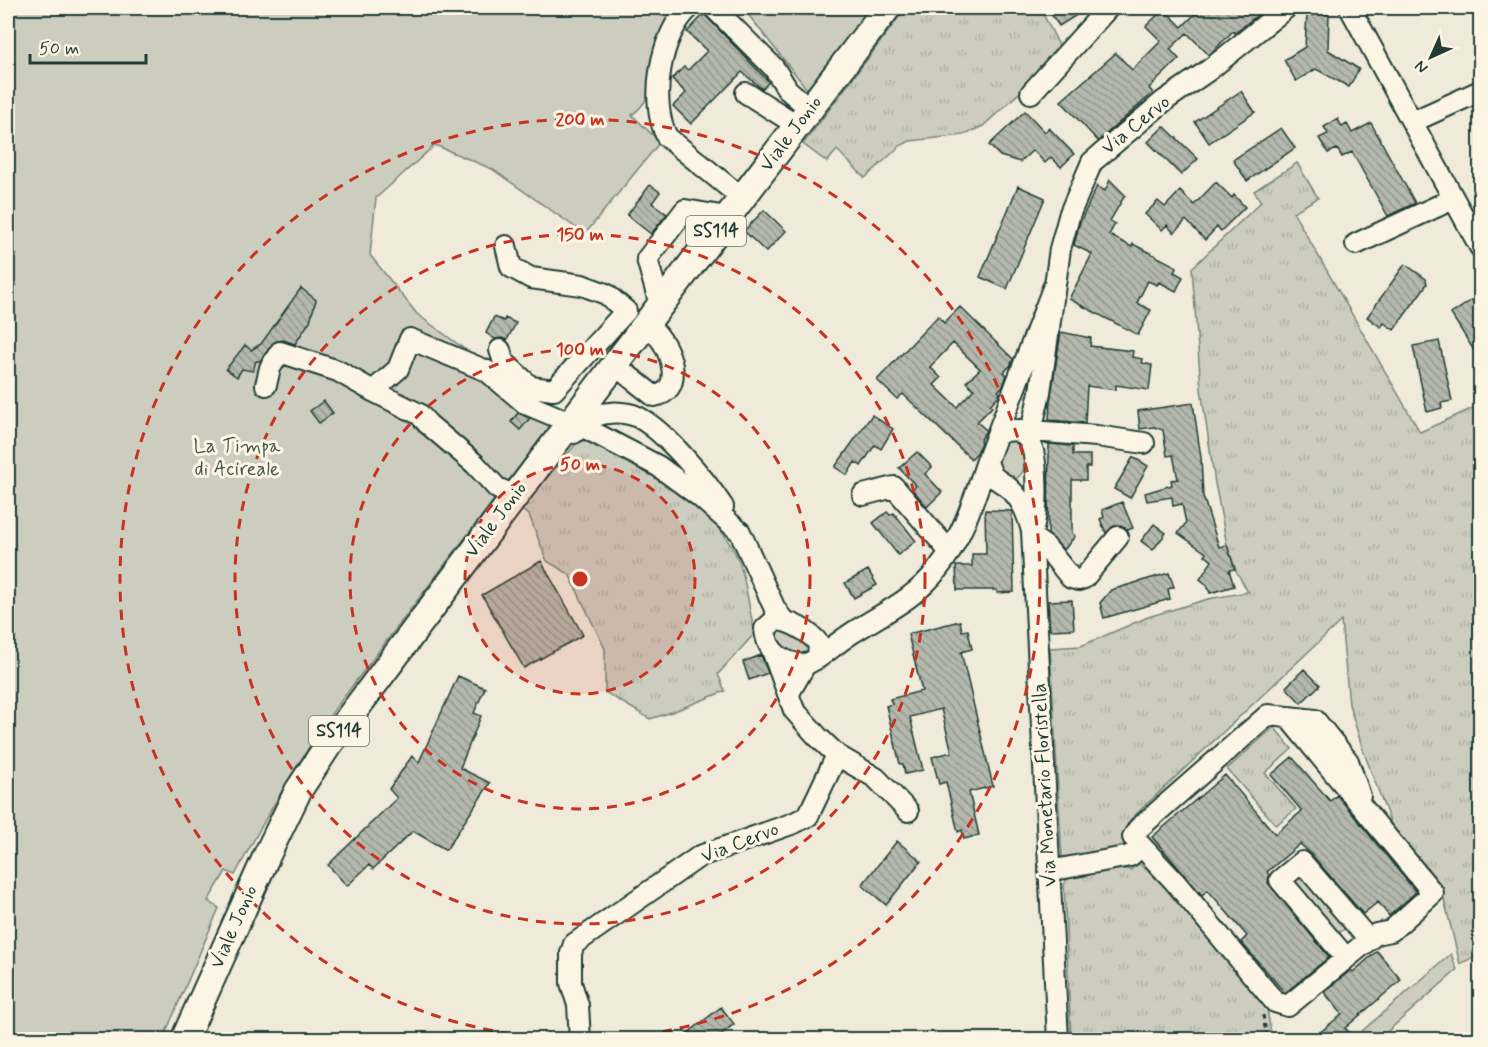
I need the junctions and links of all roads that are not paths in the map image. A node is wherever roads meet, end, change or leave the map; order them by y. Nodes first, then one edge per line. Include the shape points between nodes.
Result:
1 (688, 8) edge
2 (714, 8) edge
3 (887, 8) edge
4 (1108, 8) edge
5 (1286, 8) edge
6 (1350, 8) edge
7 (1480, 92) edge
8 (746, 93) dead end
9 (1031, 93) dead end
10 (803, 117) junction
11 (1412, 122) junction
12 (1453, 199) junction
13 (734, 208) junction
14 (1356, 243) dead end
15 (506, 246) dead end
16 (1480, 248) edge
17 (1053, 288) junction
18 (652, 314) junction
19 (500, 350) dead end
20 (626, 374) dead end
21 (266, 385) dead end
22 (373, 392) junction
23 (557, 417) dead end
24 (587, 429) dead end
25 (1018, 434) junction
26 (1144, 442) dead end
27 (546, 455) junction
28 (987, 461) junction
29 (1034, 462) junction
30 (1006, 486) junction
31 (863, 495) dead end
32 (515, 496) junction
33 (974, 501) junction
34 (740, 532) junction
35 (1033, 535) junction
36 (1118, 537) dead end
37 (950, 552) junction
38 (762, 582) junction
39 (783, 620) junction
40 (765, 629) junction
41 (852, 633) junction
42 (812, 635) junction
43 (772, 650) junction
44 (812, 662) junction
45 (789, 693) junction
46 (837, 754) junction
47 (908, 811) dead end
48 (1141, 846) junction
49 (1049, 871) junction
50 (1369, 940) junction
51 (1346, 958) junction
52 (184, 1040) edge
53 (580, 1040) edge
54 (1058, 1040) edge

1 - 13 street via 669,35 661,70 658,105 662,127
2 - 10 street via 774,68
3 - 10 main road, Viale Jonio / SS114
4 - 9 street
5 - 17 street, Via Cervo via 1155,108 1092,162 1070,213
6 - 11 street
7 - 11 street
8 - 10 street
10 - 13 main road, Viale Jonio / SS114
11 - 12 street
12 - 14 street
12 - 16 street
13 - 18 main road, Viale Jonio / SS114
13 - 18 street via 685,210 647,259
15 - 19 street via 511,267 531,278 582,285 606,294 626,311 596,354 554,390 531,387 504,362
17 - 25 street
17 - 25 street via 1040,392
18 - 20 street via 674,366 672,381 668,390 654,396
18 - 27 main road, Viale Jonio / SS114
21 - 22 street via 280,352 338,371
22 - 23 street via 398,369 410,339 487,371 526,404
22 - 32 street via 419,414 497,488
24 - 34 street via 658,466
25 - 26 street via 1097,436
25 - 28 street
25 - 29 street via 1033,450
27 - 32 main road, Viale Jonio / SS114
27 - 34 street via 592,418 608,413 632,415 651,426 695,469
28 - 30 street via 995,480
28 - 33 street
29 - 30 street via 1022,483
29 - 35 street
30 - 33 street
30 - 35 street via 1021,501
31 - 37 street via 894,487
32 - 52 main road, Viale Jonio / SS114 via 298,791
33 - 37 street
34 - 38 street
35 - 36 street via 1071,578 1078,580 1084,578
35 - 49 street, Via Monetario Floristella
37 - 41 street via 916,591
38 - 39 street
38 - 40 street
39 - 40 street via 775,620
39 - 42 street
40 - 43 street
41 - 42 street via 829,638
41 - 44 street
42 - 44 street via 819,644
43 - 44 street via 792,664
43 - 45 street
44 - 45 street
45 - 46 street via 794,710
46 - 47 street via 876,778
46 - 53 street, Via Cervo via 808,816 700,856 574,944 571,983 578,1005
48 - 49 street via 1130,856
48 - 50 street via 1133,837 1137,829 1268,715 1288,717 1433,893 1391,931
48 - 51 street via 1275,1002 1288,1006
49 - 54 street, Via Monetario Floristella
50 - 51 street
50 - 51 street via 1302,862 1280,880

